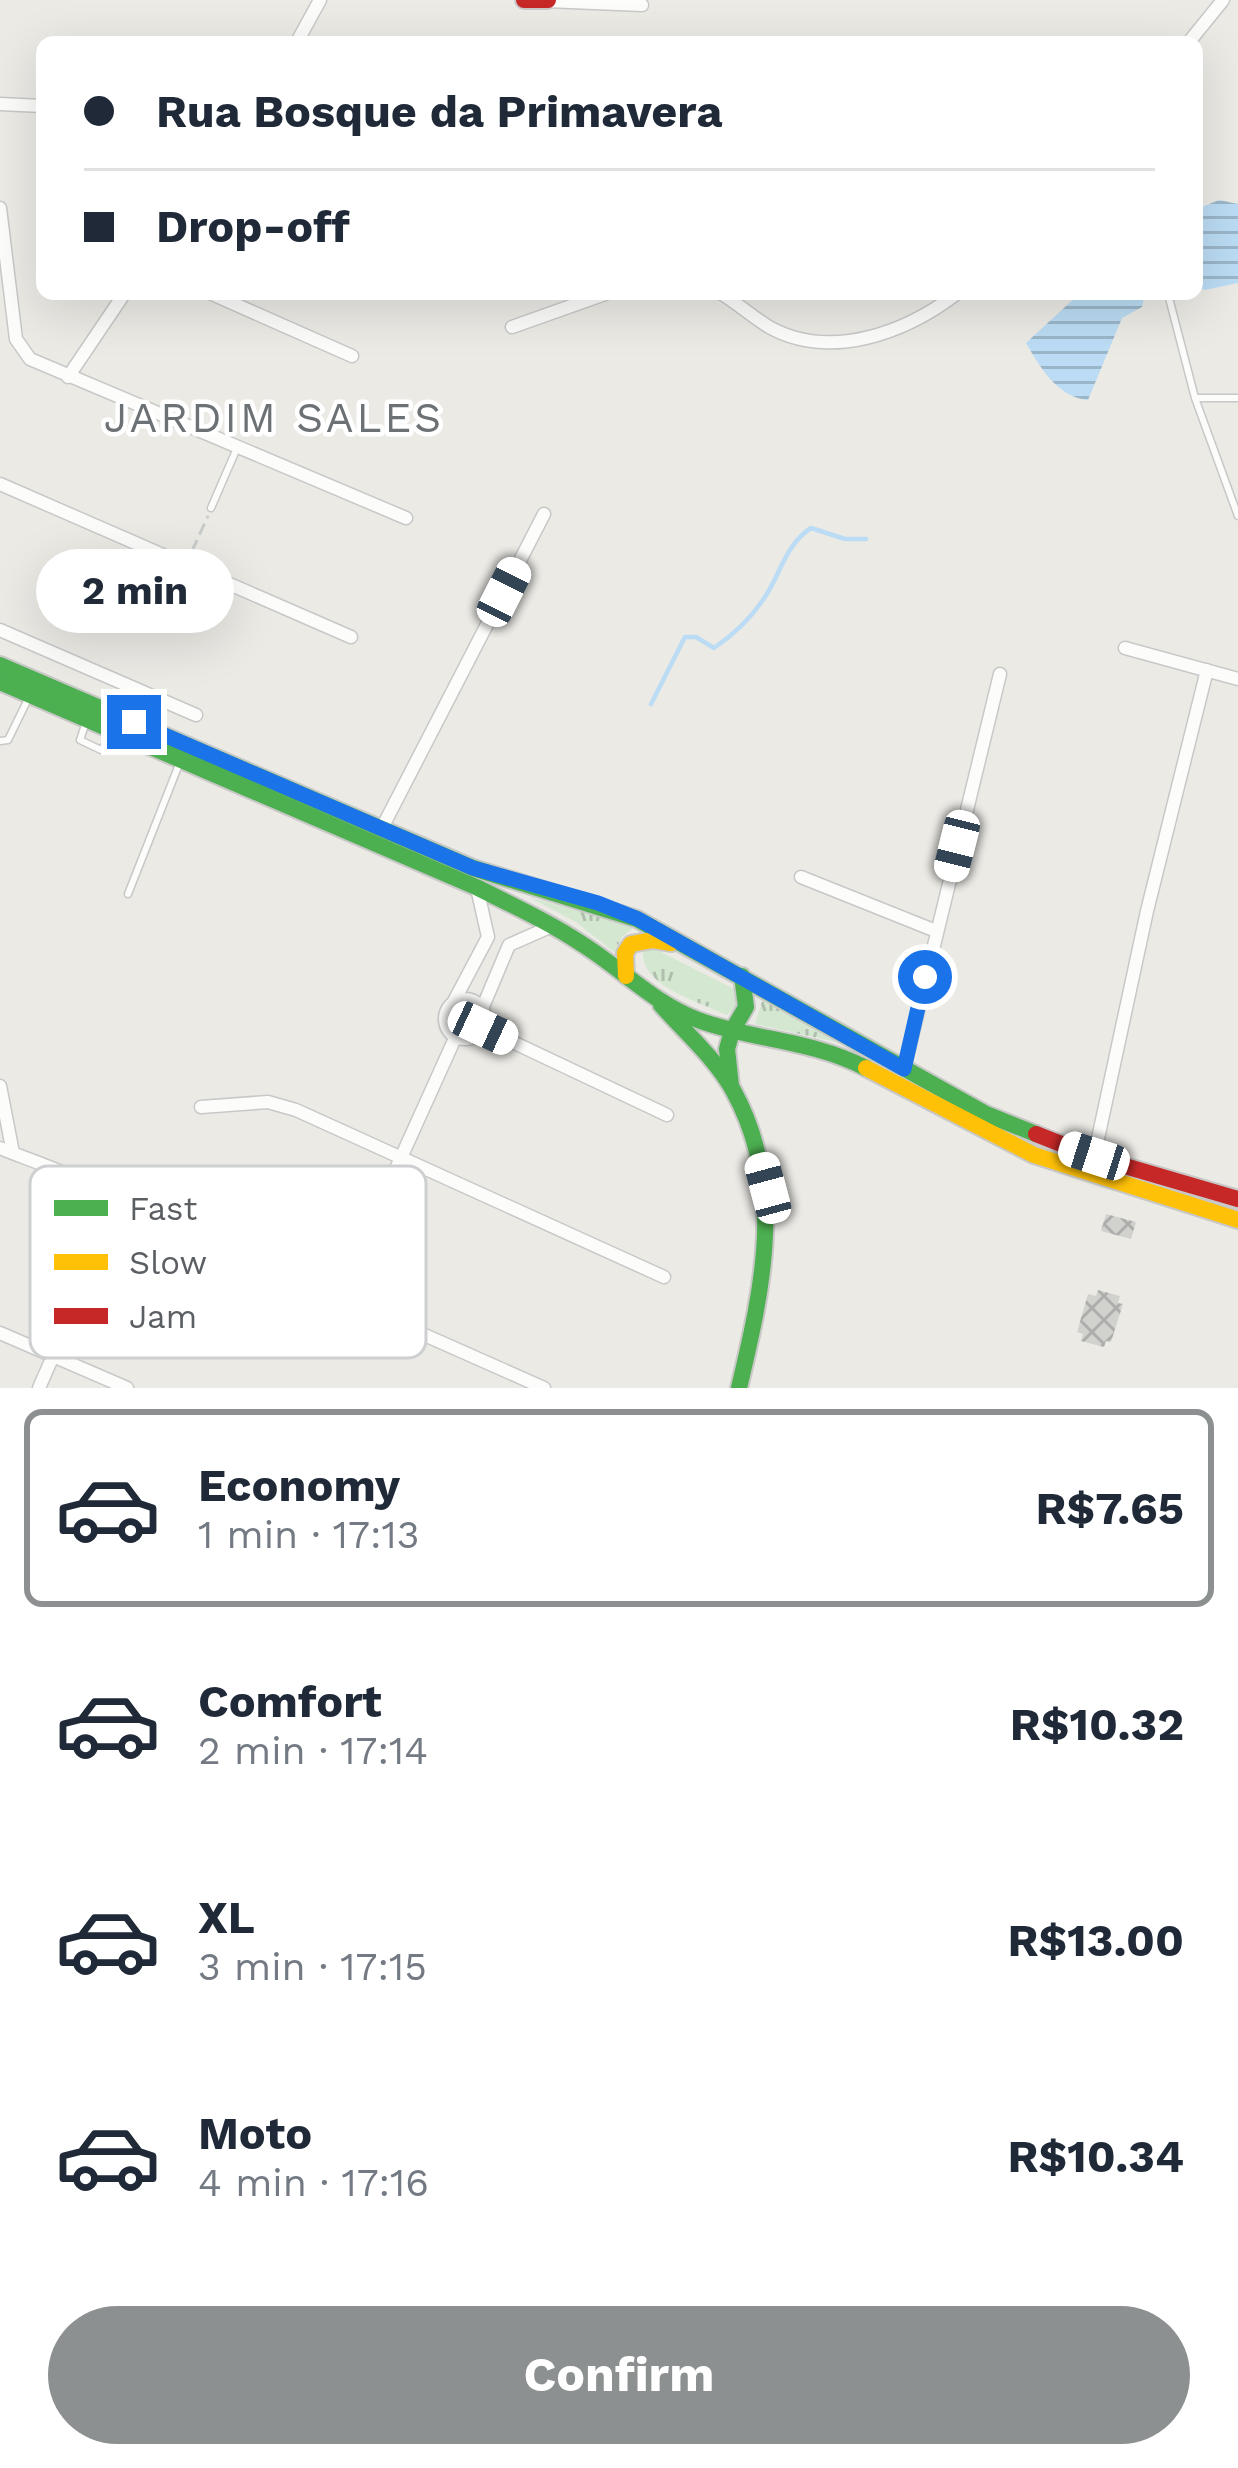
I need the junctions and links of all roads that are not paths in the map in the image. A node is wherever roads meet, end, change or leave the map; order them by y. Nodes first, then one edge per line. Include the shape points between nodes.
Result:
1 (320, 0) edge
2 (524, 0) edge
3 (548, 0) edge
4 (1223, 0) edge
5 (642, 5) dead end
6 (300, 36) edge
7 (1194, 36) edge
8 (0, 104) edge
9 (36, 106) edge
10 (0, 208) edge
11 (120, 300) edge
12 (226, 300) edge
13 (588, 300) edge
14 (734, 300) edge
15 (948, 300) edge
16 (1170, 300) edge
17 (512, 327) dead end
18 (352, 356) dead end
19 (68, 377) junction
20 (1196, 398) junction
21 (1238, 398) edge
22 (237, 448) junction
23 (0, 484) edge
24 (211, 508) road end
25 (544, 514) dead end
26 (1238, 516) edge
27 (406, 518) dead end
28 (0, 630) edge
29 (351, 637) dead end
30 (1124, 648) dead end
31 (1207, 670) junction
32 (1000, 674) dead end
33 (1238, 679) edge
34 (1, 680) edge
35 (30, 694) junction
36 (196, 715) dead end
37 (0, 741) edge
38 (182, 759) junction
39 (382, 828) junction
40 (801, 877) dead end
41 (476, 887) junction
42 (128, 894) dead end
43 (553, 926) junction
44 (936, 932) junction
45 (488, 937) junction
46 (682, 944) junction
47 (508, 946) junction
48 (626, 976) junction
49 (742, 976) junction
50 (453, 1003) junction
51 (660, 1003) junction
52 (482, 1009) junction
53 (483, 1028) junction
54 (732, 1031) junction
55 (456, 1036) junction
56 (904, 1069) junction
57 (0, 1086) edge
58 (731, 1087) junction
59 (201, 1107) dead end
60 (667, 1115) dead end
61 (7, 1150) edge
62 (1094, 1156) junction
63 (400, 1159) junction
64 (43, 1166) edge
65 (397, 1166) edge
66 (416, 1166) edge
67 (426, 1171) edge
68 (1238, 1199) edge
69 (1238, 1220) edge
70 (664, 1277) dead end
71 (0, 1333) edge
72 (426, 1334) edge
73 (30, 1346) edge
74 (53, 1358) edge
75 (59, 1358) edge
76 (39, 1388) edge
77 (127, 1388) edge
78 (544, 1388) edge
79 (740, 1388) edge

1 - 6 street
2 - 3 main road
3 - 5 street
4 - 7 street
8 - 9 street
10 - 19 street via 16,339 30,359
11 - 19 street
12 - 18 street
13 - 17 street
14 - 15 street via 770,327 830,342 896,330
16 - 20 lane
19 - 22 street
20 - 21 lane
20 - 26 lane
22 - 24 lane
22 - 27 street
23 - 29 street
25 - 39 street
28 - 36 street
30 - 31 street
31 - 33 street
31 - 62 street
32 - 44 street
34 - 35 main road
34 - 39 main road
35 - 37 lane via 8,740
35 - 38 main road
38 - 41 main road
38 - 42 lane
39 - 46 main road via 473,868 598,903
40 - 44 street
41 - 43 main road
41 - 45 street
43 - 47 street
43 - 48 main road
44 - 56 street
45 - 47 street
45 - 50 street
46 - 48 main road via 632,944
46 - 49 main road
47 - 52 street
48 - 51 main road
49 - 54 main road via 746,1007
49 - 56 main road
50 - 52 street via 472,1000
50 - 55 street via 445,1020
51 - 54 main road
51 - 58 main road
52 - 53 street
53 - 55 street via 471,1038
53 - 60 street
54 - 58 main road
54 - 69 main road via 831,1050 1034,1155
55 - 63 street
56 - 62 main road via 986,1114
57 - 61 street
58 - 79 main road via 756,1141 770,1234
59 - 63 street via 268,1102
61 - 64 street
62 - 68 main road
63 - 65 street
63 - 66 street
67 - 70 street
71 - 73 street
72 - 78 street
74 - 76 street
75 - 77 street

